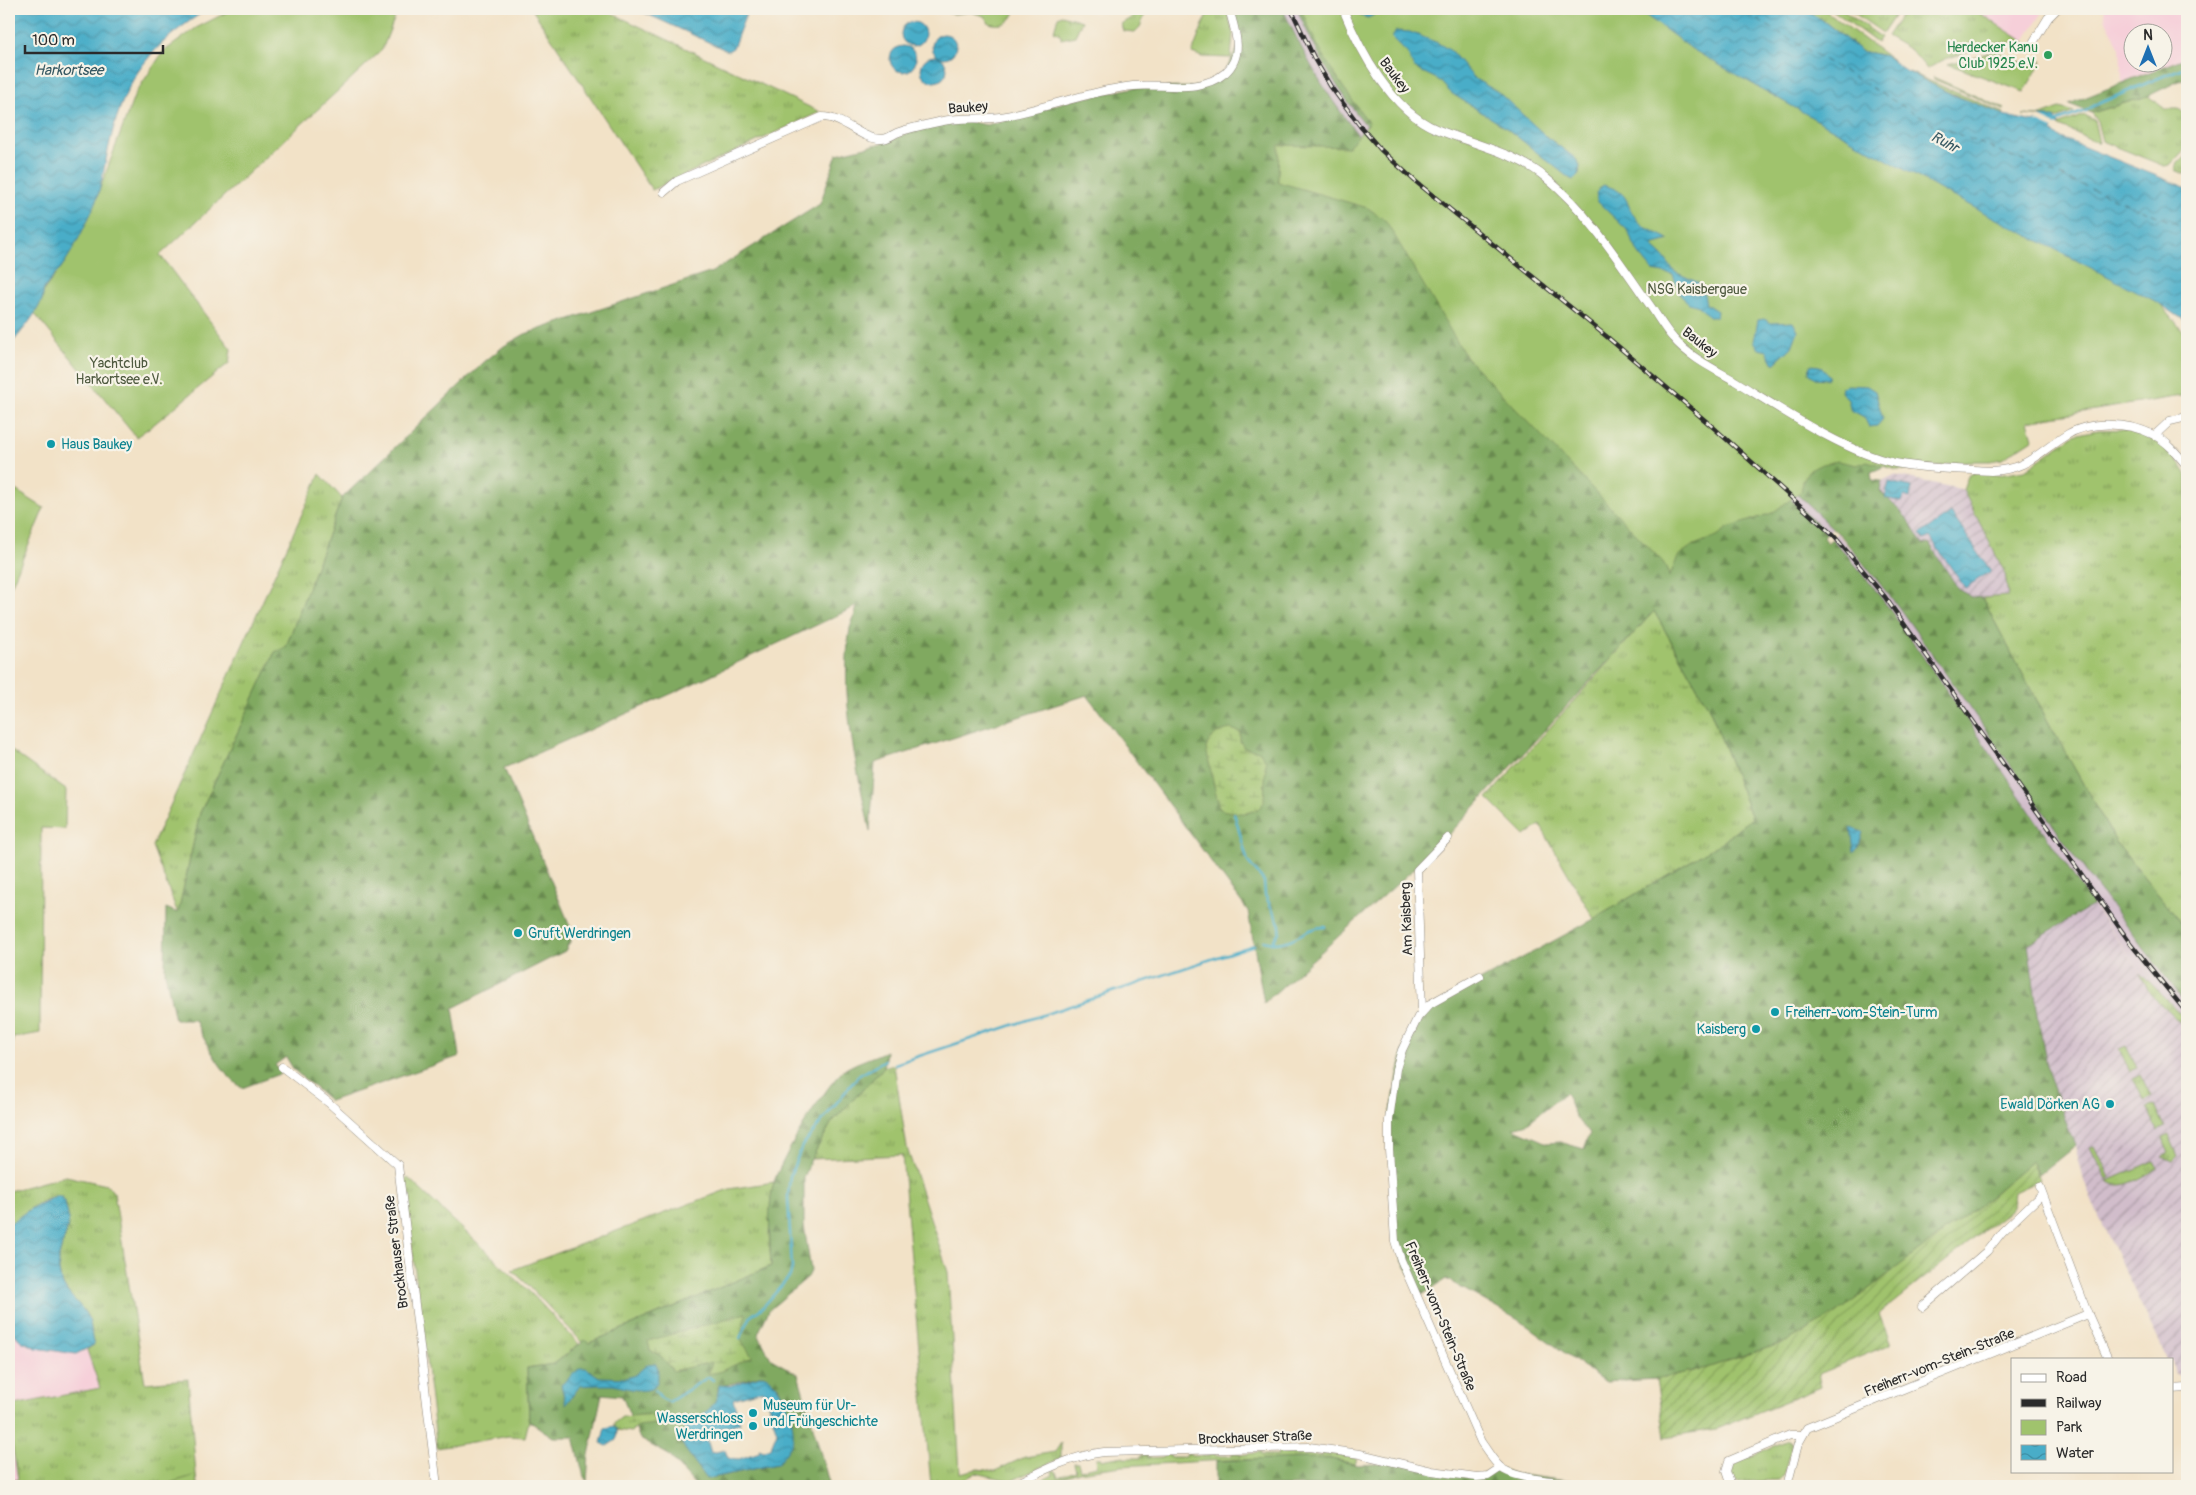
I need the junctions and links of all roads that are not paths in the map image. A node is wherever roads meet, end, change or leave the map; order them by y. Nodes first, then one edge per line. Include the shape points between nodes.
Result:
1 (1230, 9) edge
2 (1344, 9) edge
3 (2057, 9) edge
4 (2031, 46) dead end
5 (664, 192) dead end
6 (2187, 417) edge
7 (2154, 435) junction
8 (2187, 466) edge
9 (1448, 838) dead end
10 (1480, 976) dead end
11 (1422, 1012) junction
12 (282, 1067) dead end
13 (1922, 1307) dead end
14 (2088, 1314) junction
15 (2108, 1358) edge
16 (2187, 1388) edge
17 (2174, 1389) edge
18 (1801, 1435) junction
19 (1500, 1468) junction
20 (437, 1486) edge
21 (1012, 1486) edge
22 (1606, 1486) edge
23 (1731, 1486) edge
24 (1787, 1486) edge

1 - 5 street, Baukey via 1237,38 1236,57 1225,72 1198,86 1132,86 1000,117 946,120 911,128 885,140 822,117 677,181
2 - 7 street, Baukey via 1356,40 1378,74 1415,118 1508,155 1547,178 1595,228 1674,339 1696,358 1838,441 1894,463 1991,471 2029,463 2066,435 2088,426 2118,425
3 - 4 street
6 - 7 street via 2170,421
7 - 8 street, Baukey
9 - 11 street, Am Kaisberg via 1417,870
10 - 11 street, Freiherr-vom-Stein-Straße via 1430,1004
11 - 19 street, Freiherr-vom-Stein-Straße via 1402,1050 1392,1090 1389,1149 1395,1240 1481,1442
12 - 20 street, Brockhauser Straße via 329,1103 398,1165
13 - 14 street via 1987,1251 2041,1191
14 - 15 street
14 - 18 street, Freiherr-vom-Stein-Straße via 1807,1428
16 - 17 street
18 - 23 street, Freiherr-vom-Stein-Straße via 1790,1435 1728,1461 1726,1471
18 - 24 street
19 - 21 street, Brockhauser Straße via 1488,1476 1477,1477 1309,1447 1104,1452 1069,1460
19 - 22 street via 1537,1479

